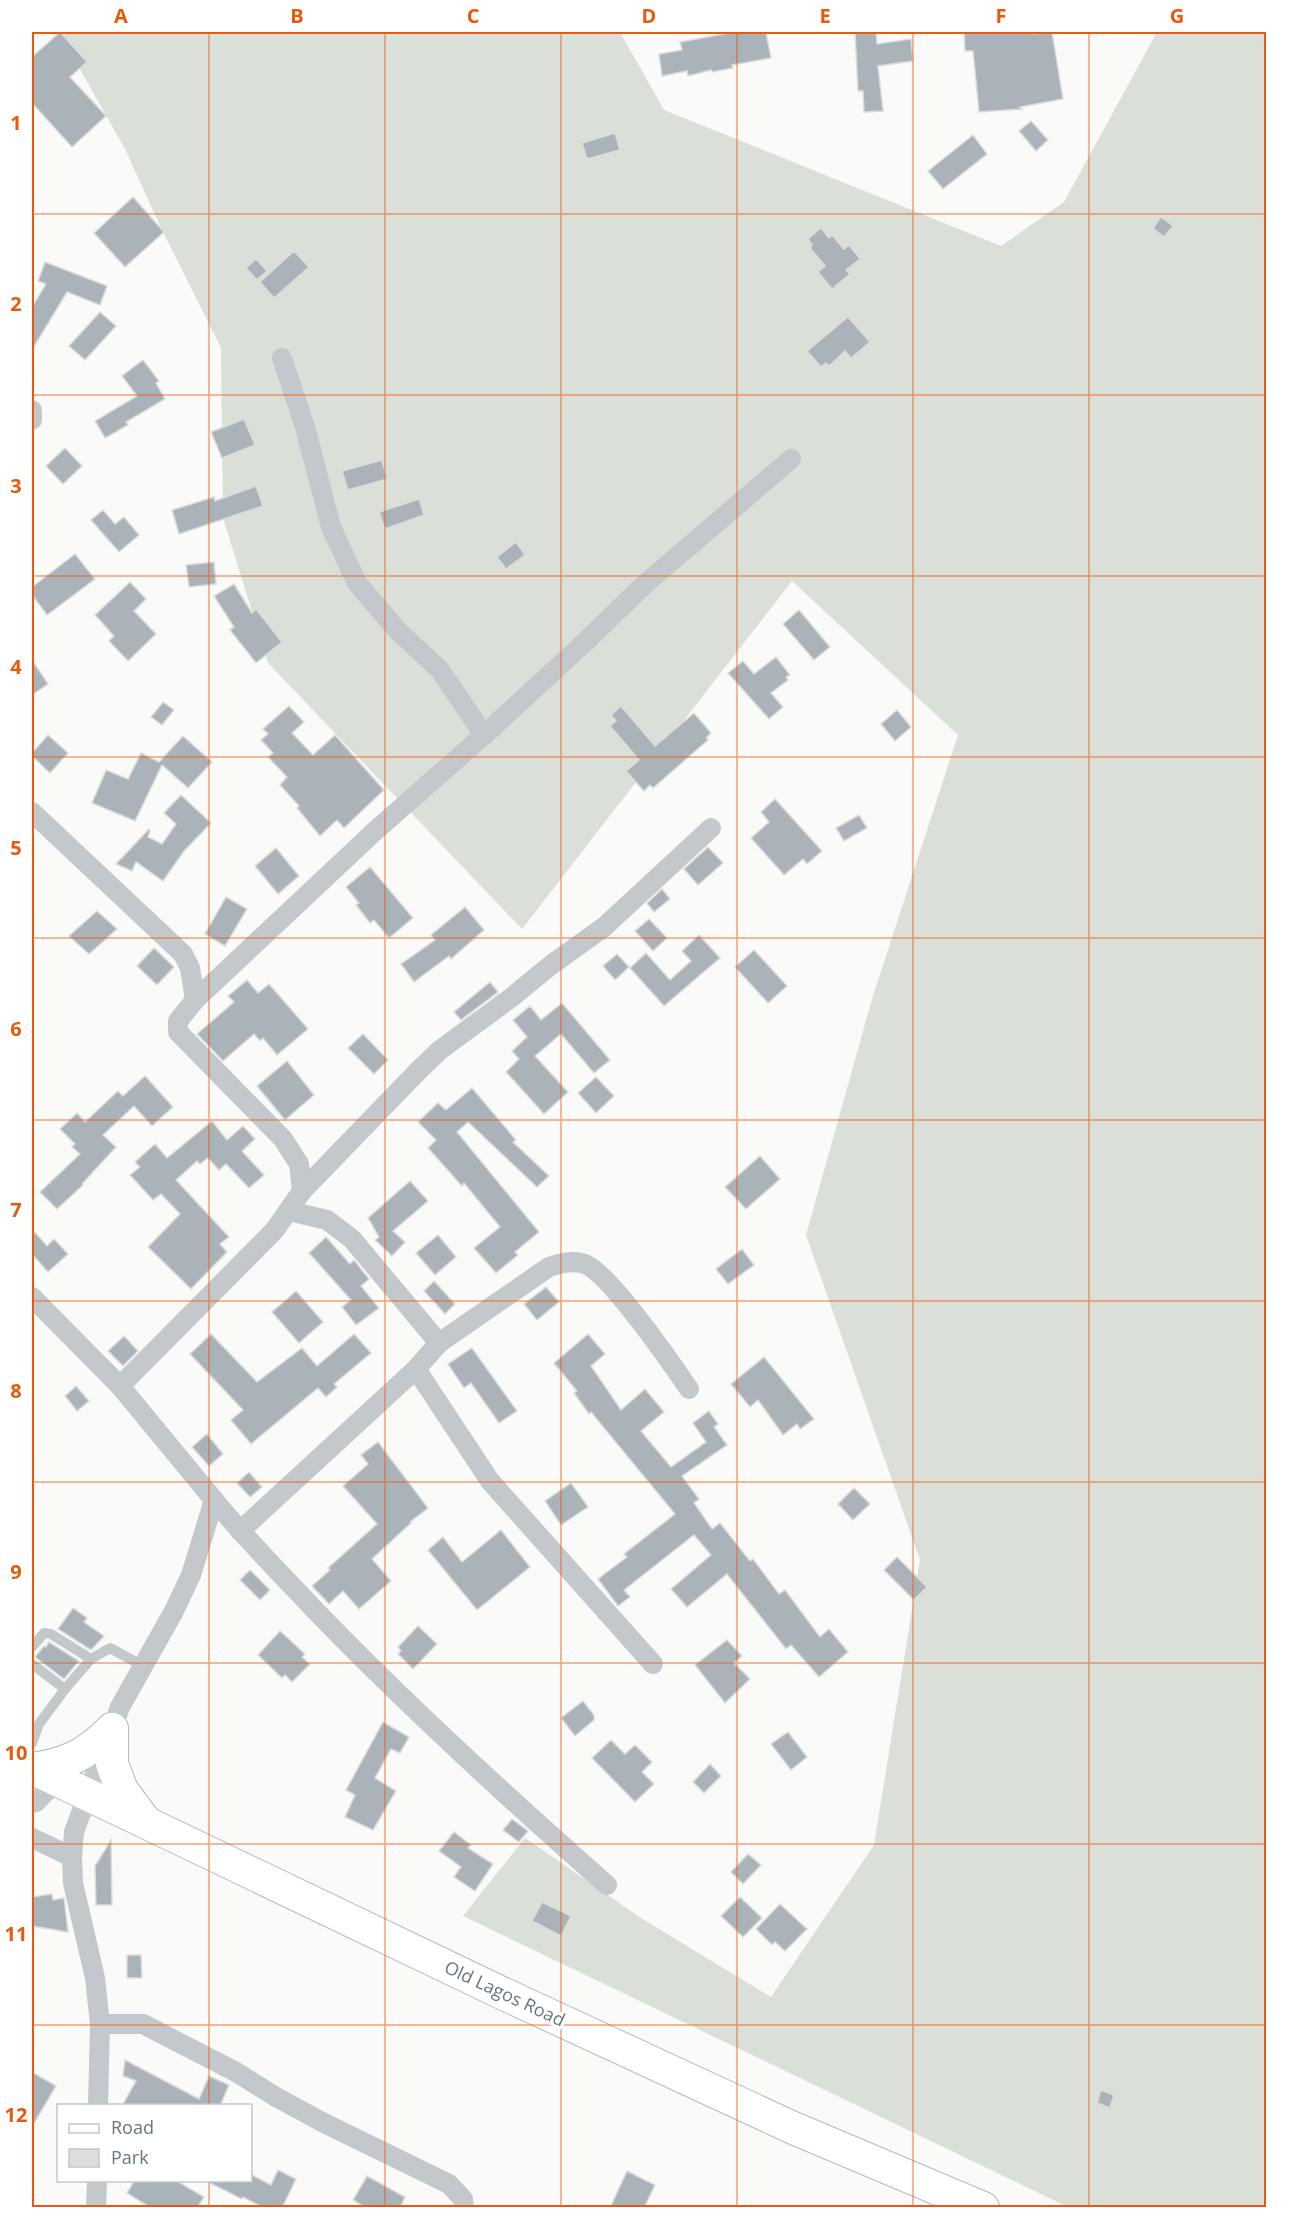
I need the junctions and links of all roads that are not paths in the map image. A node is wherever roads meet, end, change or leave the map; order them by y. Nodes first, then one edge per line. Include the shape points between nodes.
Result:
1 (282, 358) dead end
2 (32, 410) edge
3 (32, 420) edge
4 (791, 459) dead end
5 (484, 735) junction
6 (32, 812) edge
7 (711, 828) dead end
8 (195, 1000) junction
9 (302, 1191) junction
10 (289, 1211) junction
11 (32, 1297) edge
12 (439, 1343) junction
13 (416, 1369) junction
14 (120, 1386) junction
15 (689, 1389) dead end
16 (214, 1500) junction
17 (240, 1531) junction
18 (32, 1647) edge
19 (91, 1659) junction
20 (32, 1664) edge
21 (653, 1664) dead end
22 (143, 1666) junction
23 (65, 1689) junction
24 (112, 1729) junction
25 (38, 1765) edge
26 (87, 1795) junction
27 (32, 1803) edge
28 (146, 1823) junction
29 (32, 1838) edge
30 (72, 1857) junction
31 (607, 1886) dead end
32 (100, 2024) junction
33 (98, 2104) edge
34 (97, 2182) edge
35 (96, 2208) edge
36 (464, 2208) edge
37 (983, 2208) edge

1 - 5 street via 305,426 331,527 357,583 397,630 440,670
2 - 3 street
4 - 5 street via 646,583
5 - 8 street
6 - 8 street via 183,954 190,968
7 - 9 street via 604,927 440,1050
8 - 9 street via 178,1021 178,1032 283,1139 299,1164
9 - 10 street
10 - 12 street via 327,1220 352,1239
10 - 14 street
11 - 14 street
12 - 13 street
12 - 15 street via 549,1267 566,1262 585,1264 600,1274
13 - 17 street
13 - 21 street via 490,1481
14 - 16 street
16 - 17 street
16 - 22 street via 191,1575
17 - 31 street via 357,1654
18 - 19 lane via 44,1634 51,1635
19 - 22 lane via 110,1648
19 - 23 lane
20 - 23 lane
22 - 24 street
23 - 25 lane via 43,1718
24 - 25 main road via 75,1757 56,1766
24 - 26 street
24 - 28 main road via 112,1764 122,1790
25 - 26 main road, Old Lagos Road
25 - 27 street via 36,1802
26 - 28 main road, Old Lagos Road
26 - 30 street via 74,1832
28 - 37 main road, Old Lagos Road via 791,2127
29 - 30 street
30 - 32 street via 73,1882 95,1978
32 - 33 street
32 - 36 street via 143,2024 276,2097 449,2184 463,2199
34 - 35 street

